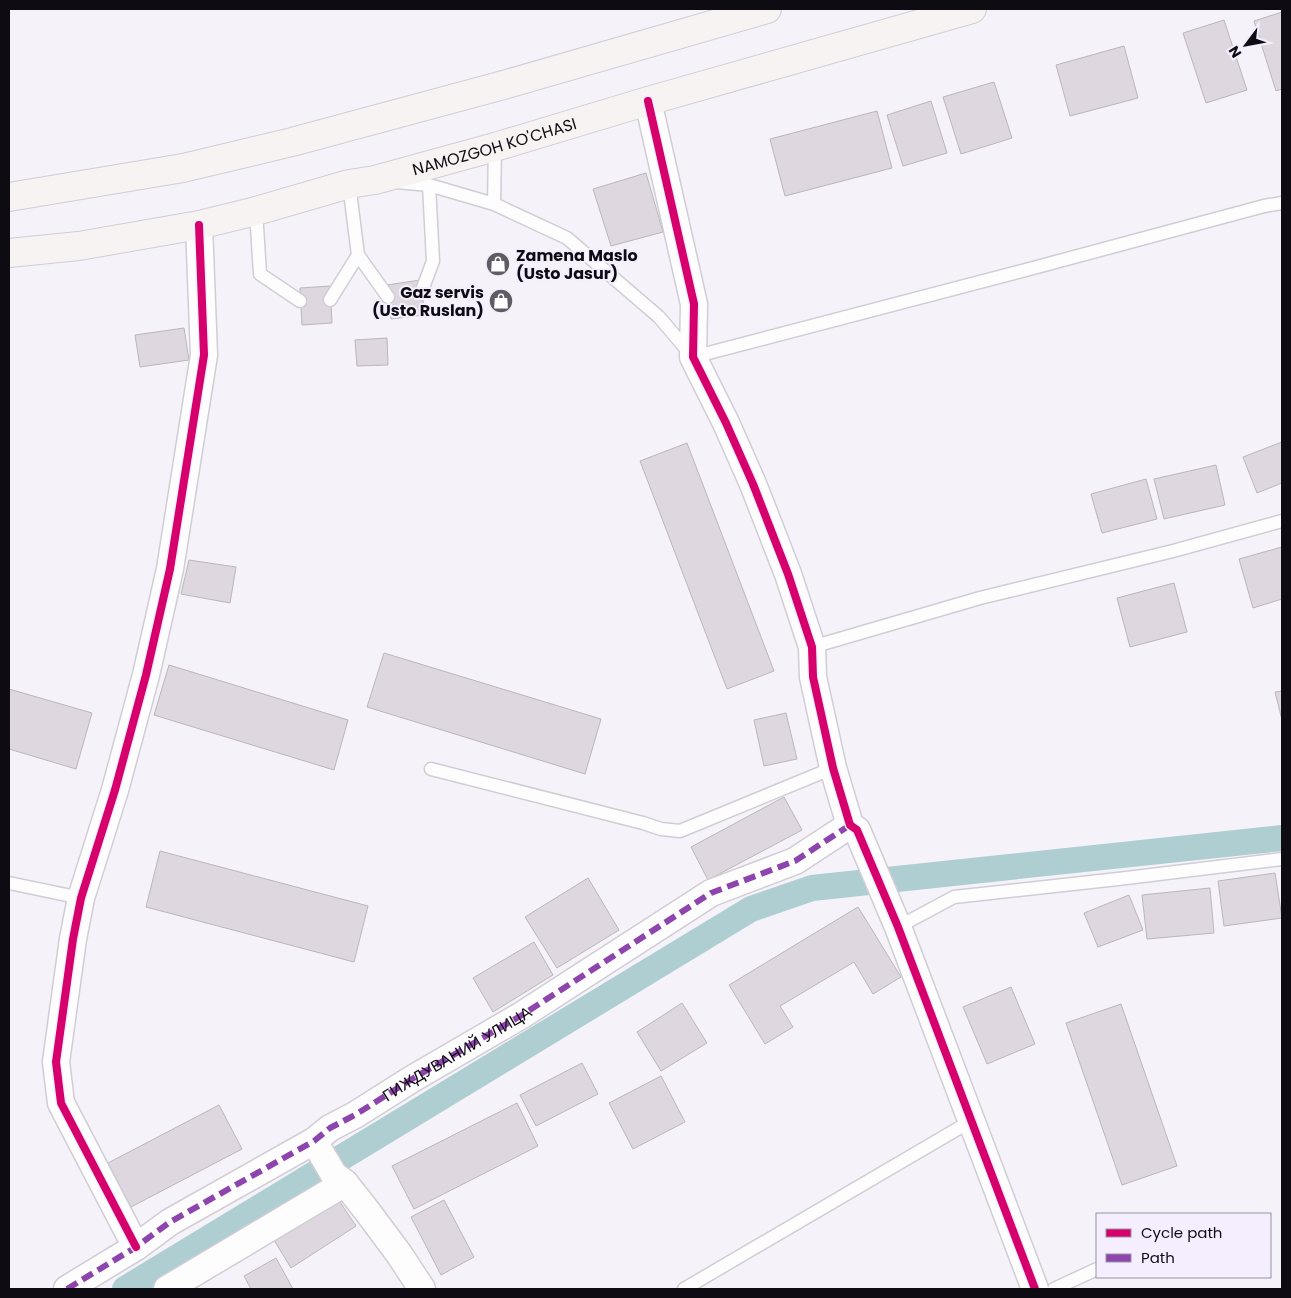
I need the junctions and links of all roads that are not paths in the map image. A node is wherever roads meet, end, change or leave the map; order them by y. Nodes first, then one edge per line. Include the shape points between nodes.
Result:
1 (767, 9) edge
2 (972, 9) edge
3 (648, 101) junction
4 (495, 147) junction
5 (362, 182) junction
6 (429, 185) junction
7 (9, 197) edge
8 (1282, 203) edge
9 (494, 204) junction
10 (256, 211) junction
11 (199, 225) junction
12 (9, 253) edge
13 (358, 255) junction
14 (421, 293) dead end
15 (388, 297) dead end
16 (330, 300) dead end
17 (300, 302) dead end
18 (693, 357) junction
19 (1282, 521) edge
20 (812, 647) junction
21 (833, 768) junction
22 (431, 769) dead end
23 (853, 827) junction
24 (1282, 859) edge
25 (9, 883) edge
26 (81, 898) junction
27 (898, 927) junction
28 (971, 1121) junction
29 (316, 1143) junction
30 (340, 1180) junction
31 (136, 1247) junction
32 (1096, 1269) edge
33 (67, 1289) edge
34 (167, 1289) edge
35 (422, 1289) edge
36 (684, 1289) edge
37 (1035, 1289) edge
38 (1054, 1289) edge

1 - 7 main road via 292,142 183,168
2 - 3 main road, NAMOZGOH KO'CHASI
3 - 4 main road, NAMOZGOH KO'CHASI
3 - 18 street via 694,304
4 - 5 main road, NAMOZGOH KO'CHASI
4 - 9 lane
5 - 6 lane
5 - 10 main road, NAMOZGOH KO'CHASI
5 - 13 lane
6 - 9 lane
6 - 14 lane via 433,261
8 - 18 lane
9 - 18 lane via 566,238 659,317
10 - 11 main road, NAMOZGOH KO'CHASI
10 - 17 lane via 260,274
11 - 12 main road, NAMOZGOH KO'CHASI via 79,246
11 - 26 street via 204,355 170,570 115,790
13 - 15 lane
13 - 16 lane
18 - 20 street via 753,484
19 - 20 lane via 980,598
20 - 21 street via 813,678
21 - 22 lane via 680,831 661,829
21 - 23 street
23 - 27 street
23 - 29 street, ГИЖДУВАНИЙ УЛИЦА via 795,861 711,892 522,1015 330,1128
24 - 27 lane via 954,897
25 - 26 lane
26 - 31 street via 56,1062 60,1103
27 - 28 street
28 - 36 lane
28 - 37 street
29 - 30 street
29 - 31 street, ГИЖДУВАНИЙ УЛИЦА via 170,1222
30 - 34 street
30 - 35 street via 399,1254
31 - 33 street, ГИЖДУВАНИЙ УЛИЦА
32 - 38 lane

